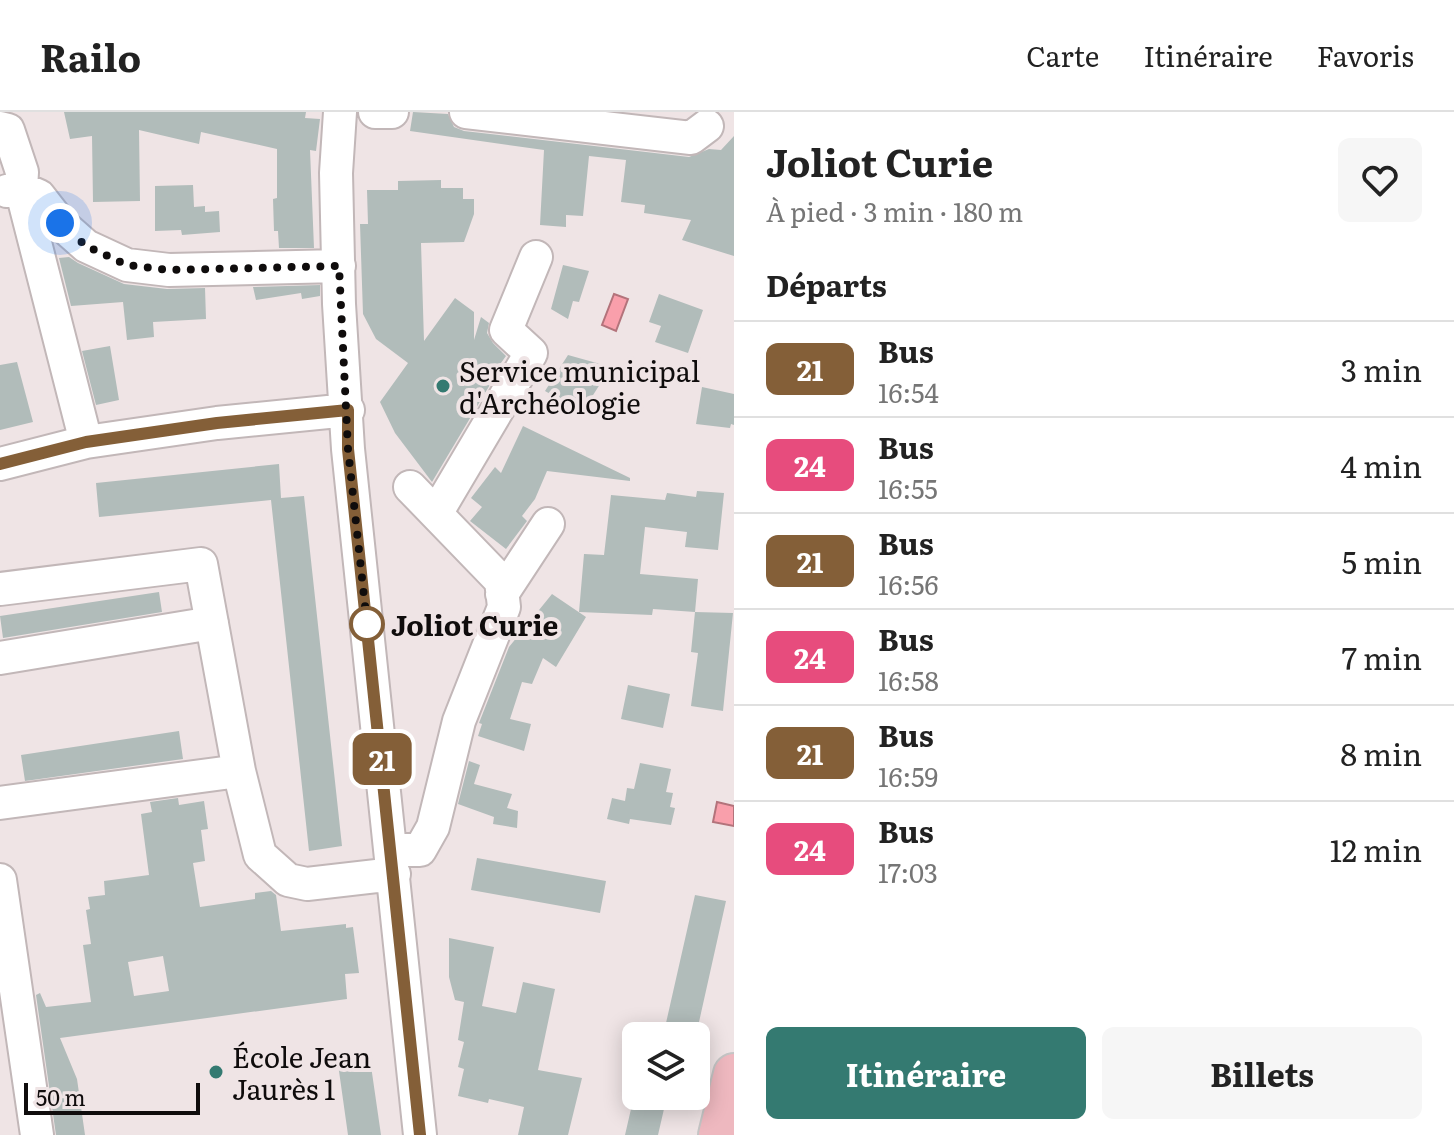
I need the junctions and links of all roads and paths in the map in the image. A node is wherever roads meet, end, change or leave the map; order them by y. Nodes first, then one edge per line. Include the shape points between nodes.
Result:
1 (340, 112) edge
2 (375, 112) edge
3 (392, 112) edge
4 (466, 112) edge
5 (514, 115) edge
6 (707, 126) dead end
7 (0, 128) edge
8 (10, 190) edge
9 (536, 257) dead end
10 (339, 266) junction
11 (348, 410) junction
12 (86, 442) junction
13 (0, 464) edge
14 (410, 487) dead end
15 (437, 512) junction
16 (548, 524) dead end
17 (0, 589) edge
18 (502, 594) junction
19 (212, 623) junction
20 (0, 658) edge
21 (239, 771) junction
22 (0, 803) edge
23 (392, 862) junction
24 (0, 880) edge
25 (6, 960) edge
26 (734, 1074) edge
27 (37, 1135) edge
28 (420, 1135) edge
29 (719, 1135) edge

1 - 10 street
2 - 3 street
4 - 5 street
5 - 6 street via 691,138
7 - 8 street via 8,130 22,172
8 - 10 street via 39,196 86,246 127,265 169,270
8 - 12 street
9 - 15 street via 506,330 531,353
10 - 11 street
11 - 12 street
11 - 23 street
12 - 13 street
14 - 15 street
15 - 18 street via 501,581
16 - 18 street
17 - 19 street via 201,564
18 - 23 street via 504,607 459,721 433,827 420,850
19 - 20 street
19 - 21 street
21 - 22 street
21 - 23 street via 260,855 288,880 307,884
23 - 28 street
24 - 25 street
25 - 27 street
26 - 29 main road

